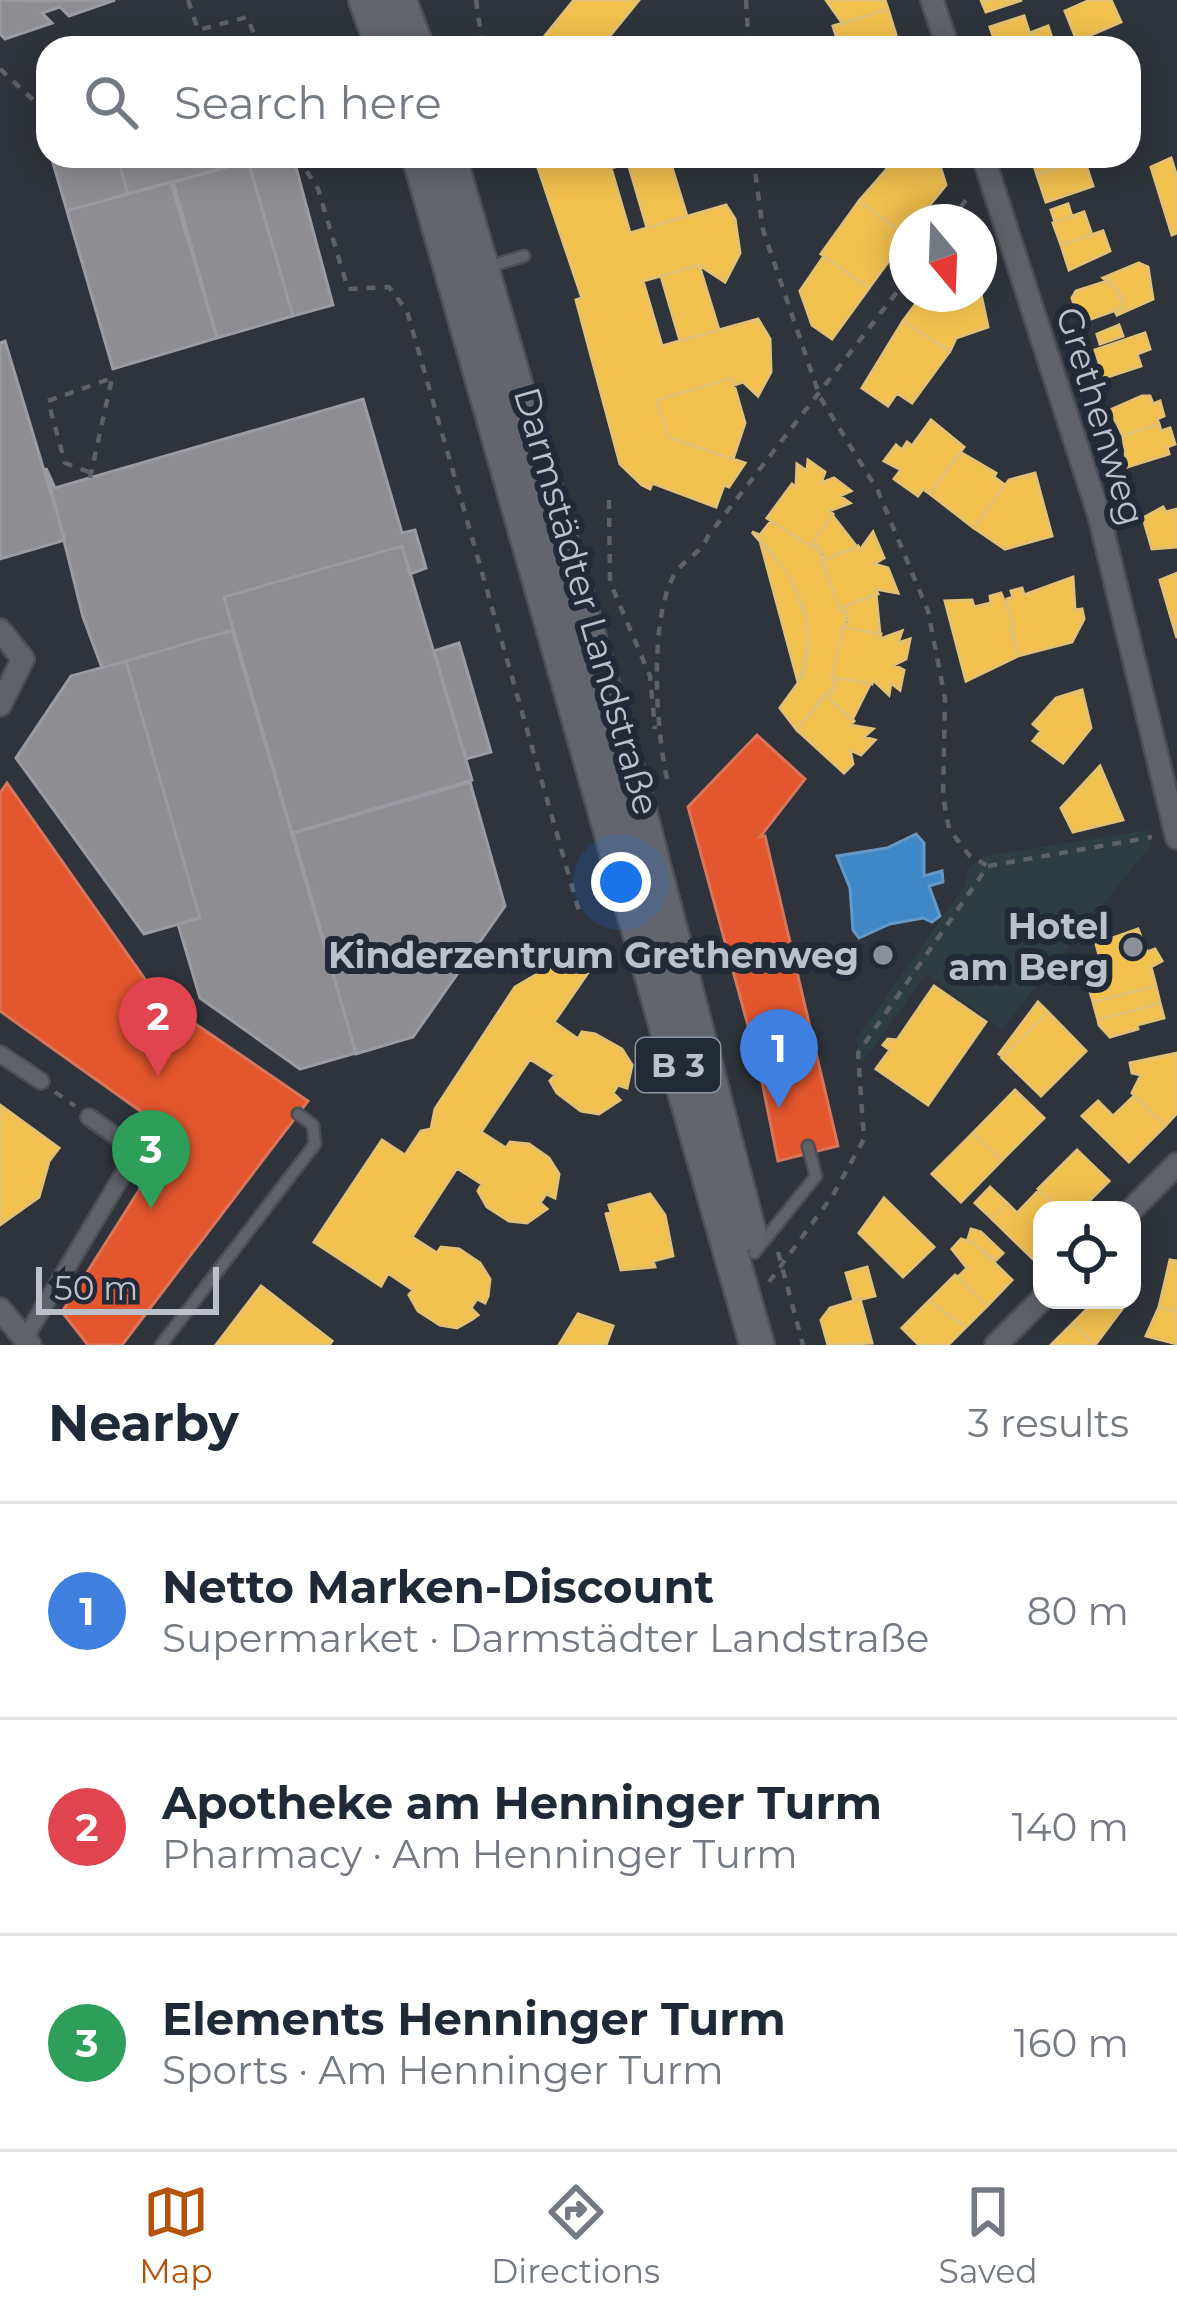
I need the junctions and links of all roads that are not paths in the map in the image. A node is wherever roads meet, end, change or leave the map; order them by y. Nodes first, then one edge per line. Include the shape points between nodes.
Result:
1 (366, 0) edge
2 (399, 0) edge
3 (932, 0) edge
4 (379, 36) edge
5 (412, 36) edge
6 (944, 36) edge
7 (424, 168) edge
8 (451, 168) edge
9 (987, 168) edge
10 (524, 256) dead end
11 (468, 272) junction
12 (0, 630) edge
13 (0, 705) edge
14 (1176, 833) edge
15 (0, 1054) edge
16 (41, 1082) road end
17 (298, 1114) dead end
18 (89, 1117) road end
19 (808, 1146) dead end
20 (1177, 1164) edge
21 (1140, 1201) edge
22 (754, 1252) junction
23 (1033, 1308) edge
24 (0, 1309) edge
25 (28, 1342) edge
26 (161, 1345) edge
27 (757, 1345) edge
28 (780, 1345) edge
29 (996, 1345) edge

1 - 4 main road
2 - 5 main road
3 - 6 street
7 - 11 main road, Darmstädter Landstraße / B 3
8 - 11 main road, Darmstädter Landstraße / B 3
9 - 14 street, Grethenweg via 1099,515
10 - 11 lane
11 - 22 main road, Darmstädter Landstraße / B 3 via 640,814
11 - 27 main road, Darmstädter Landstraße / B 3
12 - 13 street via 23,659
15 - 16 street
17 - 26 lane via 313,1125 315,1144
18 - 25 street via 137,1151
19 - 22 lane via 816,1176
20 - 21 street
22 - 28 main road, Darmstädter Landstraße / B 3
23 - 29 street
24 - 25 street

